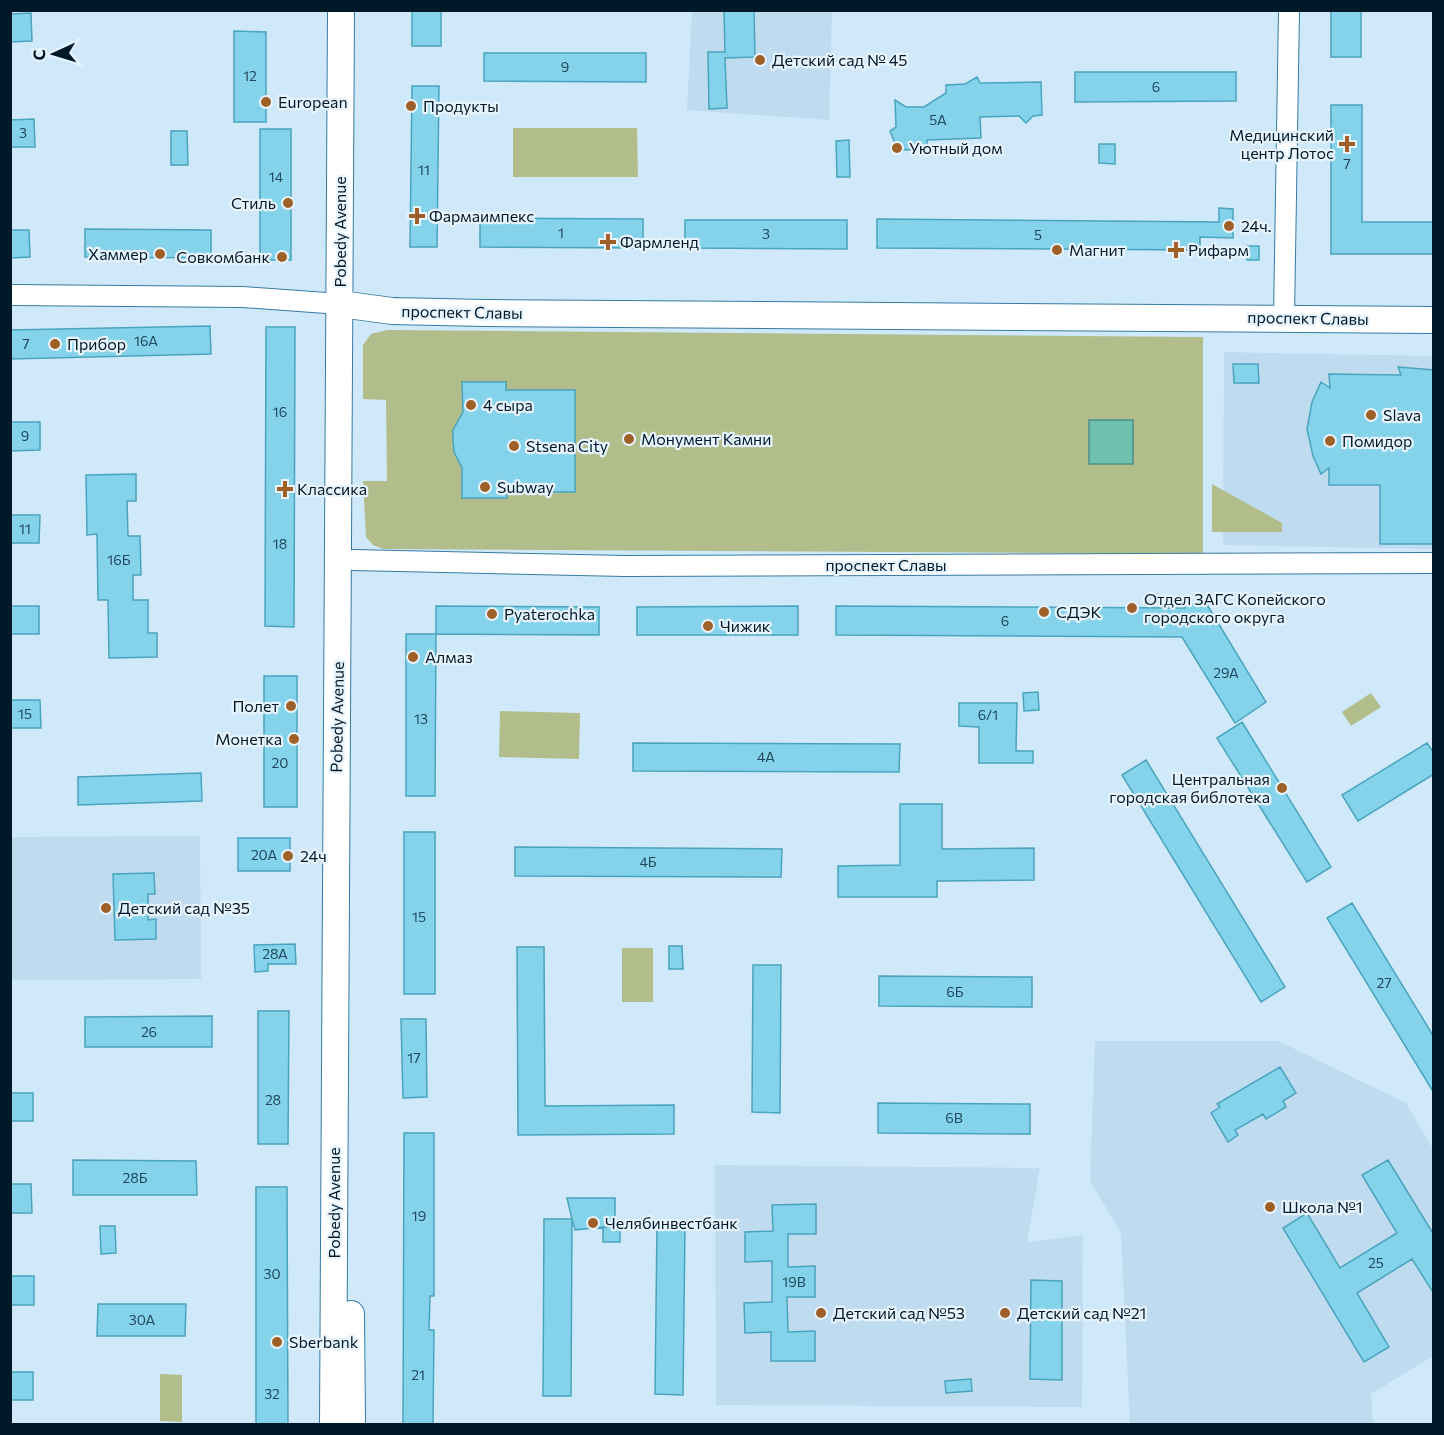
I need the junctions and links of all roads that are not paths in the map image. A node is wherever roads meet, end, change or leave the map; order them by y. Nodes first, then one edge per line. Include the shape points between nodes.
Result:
1 (341, 10) edge
2 (356, 10) edge
3 (1289, 10) edge
4 (10, 295) edge
5 (347, 305) junction
6 (1284, 318) junction
7 (1434, 320) edge
8 (346, 560) junction
9 (1434, 563) edge
10 (333, 1425) edge
11 (352, 1425) edge

1 - 5 main road, Pobedy Avenue
2 - 5 main road, Pobedy Avenue
3 - 6 street
4 - 5 street, проспект Славы via 243,297
5 - 6 main road, проспект Славы via 392,311 860,318
5 - 8 main road, Pobedy Avenue
6 - 7 main road, проспект Славы
8 - 9 street, проспект Славы via 625,566
8 - 10 main road, Pobedy Avenue via 334,991
8 - 11 main road, Pobedy Avenue

